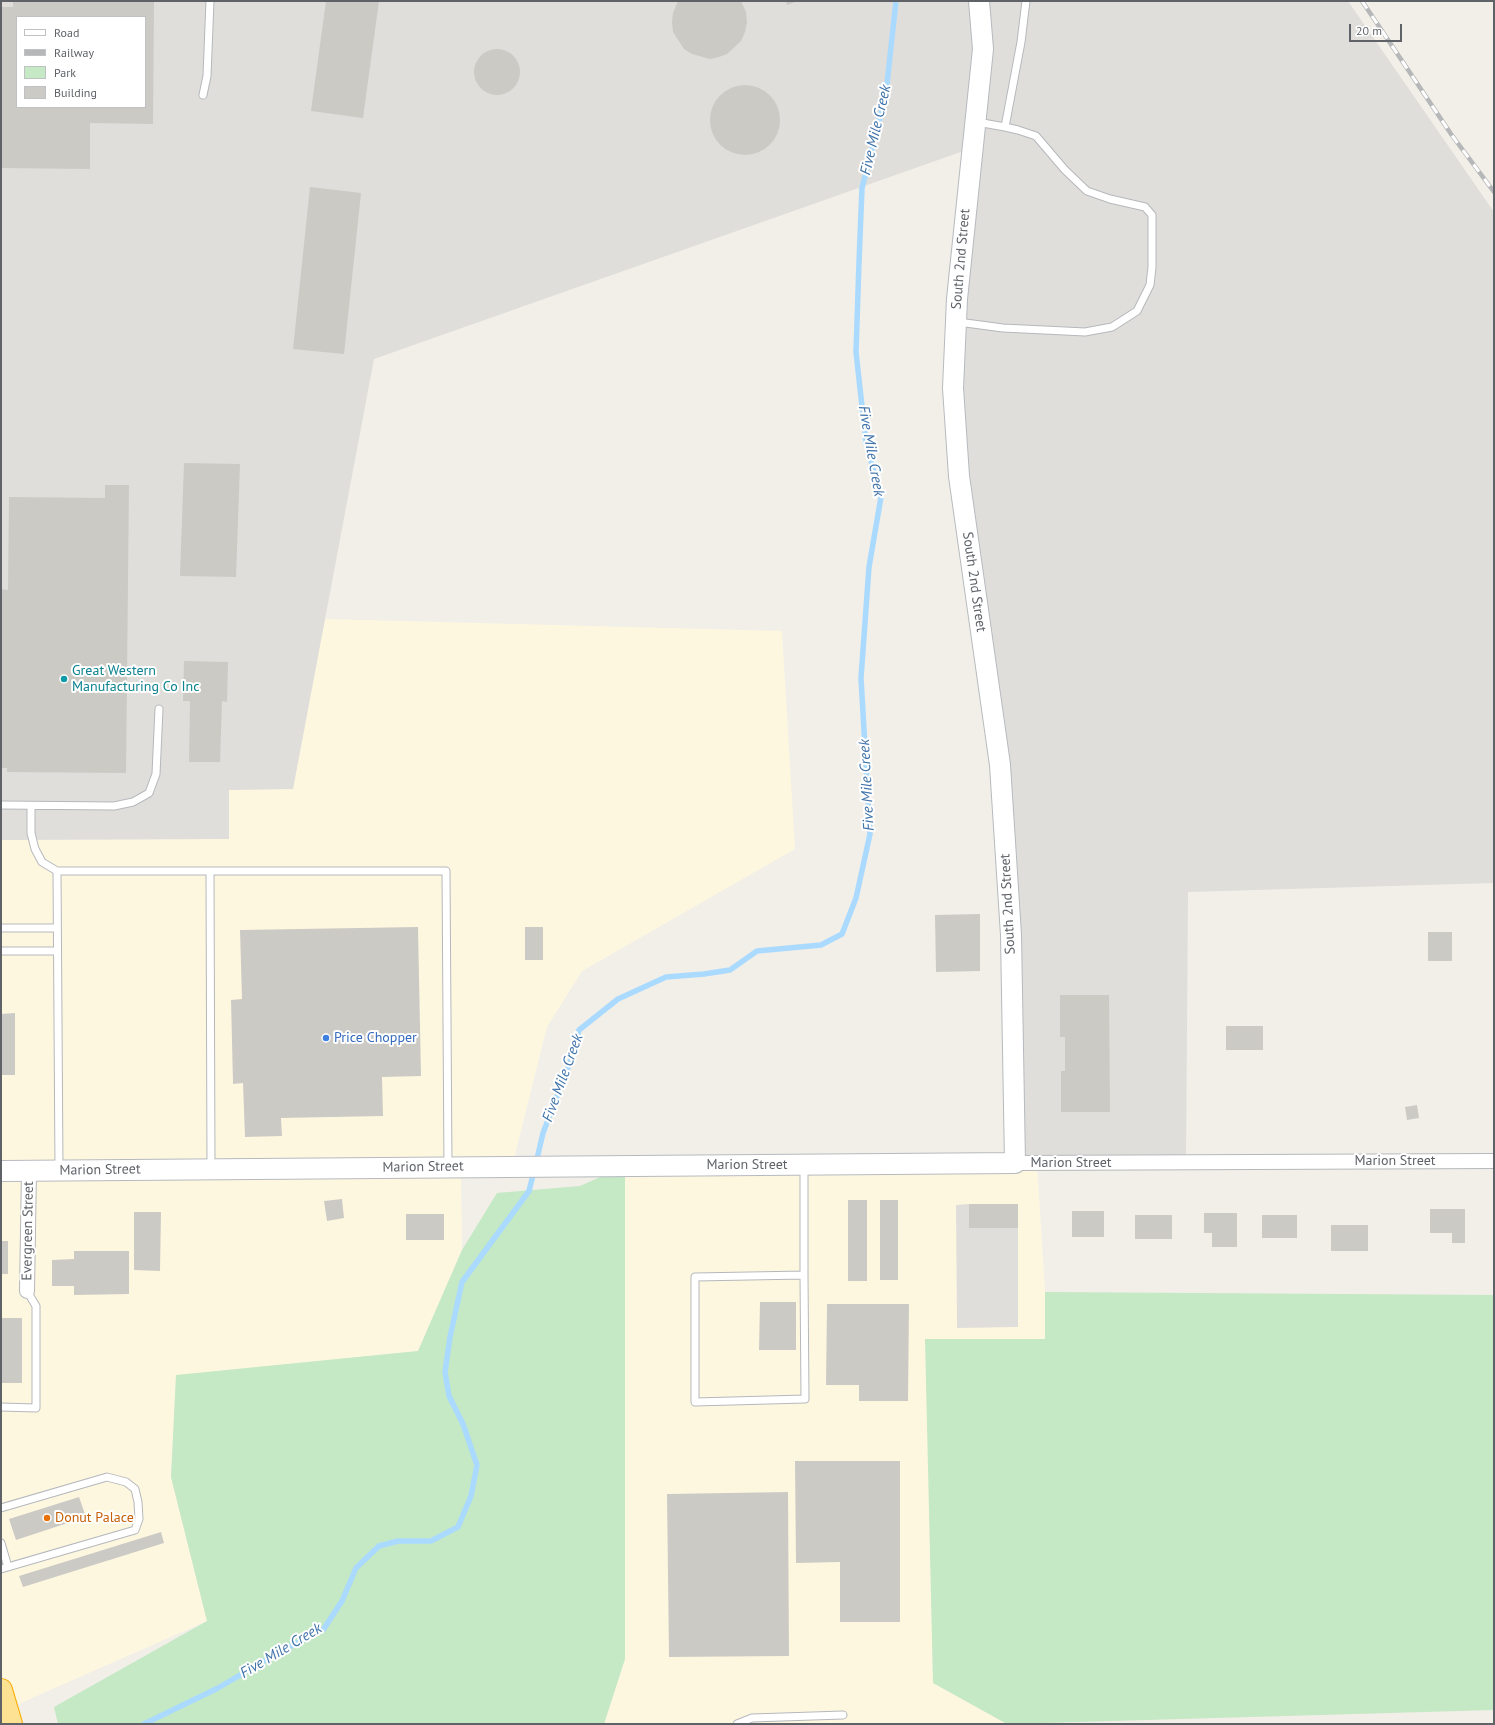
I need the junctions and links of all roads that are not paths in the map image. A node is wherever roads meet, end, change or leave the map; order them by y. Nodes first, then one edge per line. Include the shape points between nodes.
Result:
1 (210, 1) edge
2 (979, 1) edge
3 (1026, 1) edge
4 (203, 96) dead end
5 (975, 121) junction
6 (1006, 127) junction
7 (956, 322) junction
8 (159, 709) dead end
9 (1, 805) edge
10 (32, 806) junction
11 (57, 871) junction
12 (210, 871) junction
13 (1, 928) edge
14 (57, 928) junction
15 (1, 951) edge
16 (58, 951) junction
17 (1494, 1161) edge
18 (1015, 1163) junction
19 (804, 1164) junction
20 (448, 1167) junction
21 (211, 1169) junction
22 (59, 1170) junction
23 (1, 1171) edge
24 (29, 1171) junction
25 (804, 1275) junction
26 (27, 1291) joint
27 (1, 1407) edge
28 (1, 1508) edge
29 (1, 1543) edge
30 (8, 1567) junction
31 (1, 1570) edge
32 (843, 1715) dead end
33 (736, 1724) edge

1 - 4 lane via 207,76
2 - 5 street, South 2nd Street via 983,49
3 - 6 lane
5 - 6 lane
5 - 7 street, South 2nd Street
6 - 7 lane via 1036,136 1087,191 1145,207 1152,215 1150,285 1137,310 1112,327 1085,332 1003,328
7 - 18 street, South 2nd Street via 953,388 959,476 1000,765 1010,935
8 - 10 lane via 156,774 149,793 133,802 114,806
9 - 10 lane
10 - 11 lane via 35,849 42,862
11 - 12 lane
11 - 14 lane
12 - 20 lane via 446,871
12 - 21 lane
13 - 14 lane
14 - 16 lane
15 - 16 lane
16 - 22 lane
17 - 18 street, Marion Street
18 - 19 street, Marion Street
19 - 20 street, Marion Street
19 - 25 lane
20 - 21 street, Marion Street
21 - 22 street, Marion Street
22 - 24 street, Marion Street
23 - 24 street, Marion Street
24 - 26 street, Evergreen Street
25 - 25 lane via 805,1400 695,1402 695,1277
26 - 27 lane via 36,1306 36,1408
28 - 30 lane via 107,1477 126,1482 135,1489 138,1502 139,1519 135,1530
29 - 30 lane
30 - 31 lane
32 - 33 lane via 752,1718

